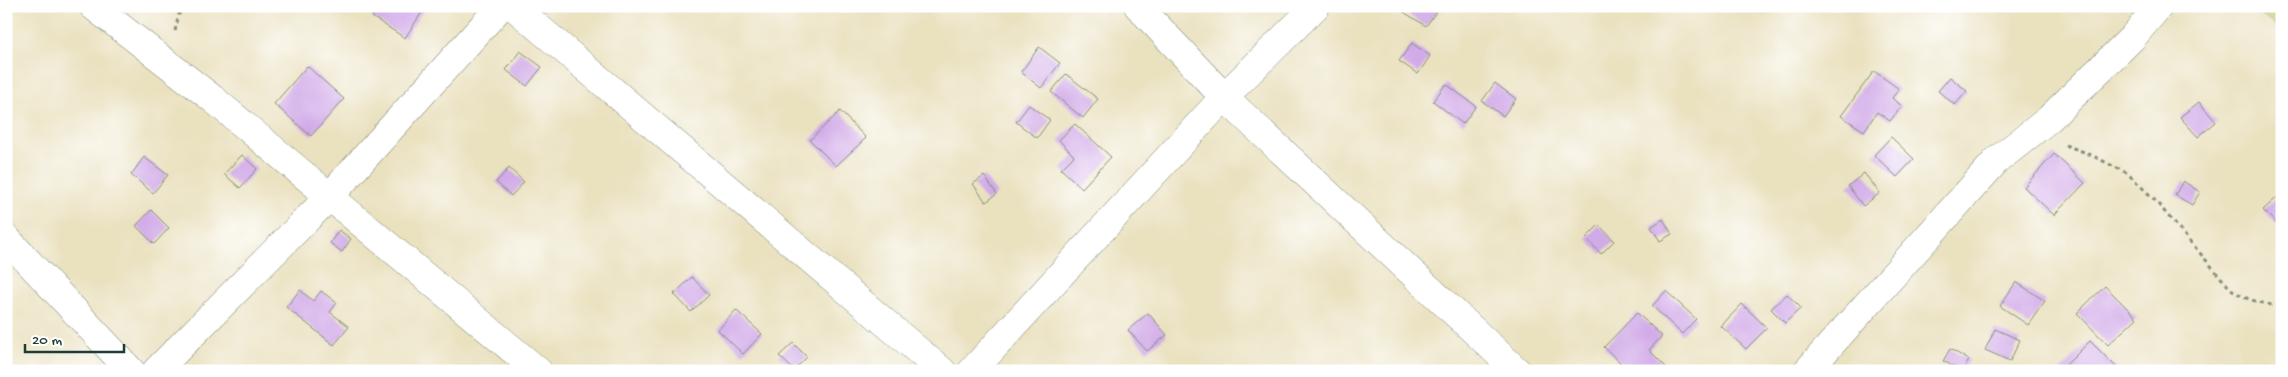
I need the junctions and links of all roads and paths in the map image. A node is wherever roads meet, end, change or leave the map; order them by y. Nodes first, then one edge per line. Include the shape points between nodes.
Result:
1 (93, 6) edge
2 (501, 6) edge
3 (513, 6) edge
4 (1138, 6) edge
5 (1316, 6) edge
6 (2159, 6) edge
7 (1224, 97) junction
8 (2049, 119) junction
9 (330, 196) junction
10 (6, 238) edge
11 (2282, 307) edge
12 (131, 371) edge
13 (156, 371) edge
14 (538, 371) edge
15 (942, 371) edge
16 (972, 371) edge
17 (1517, 371) edge
18 (1807, 371) edge

1 - 9 street
2 - 9 street
3 - 15 street
4 - 7 street
5 - 7 street
6 - 8 street via 2132,38
7 - 16 street
7 - 17 street
8 - 11 path via 2057,142 2127,173 2238,295
8 - 18 street via 1996,161
9 - 13 street
9 - 14 street
10 - 12 street

